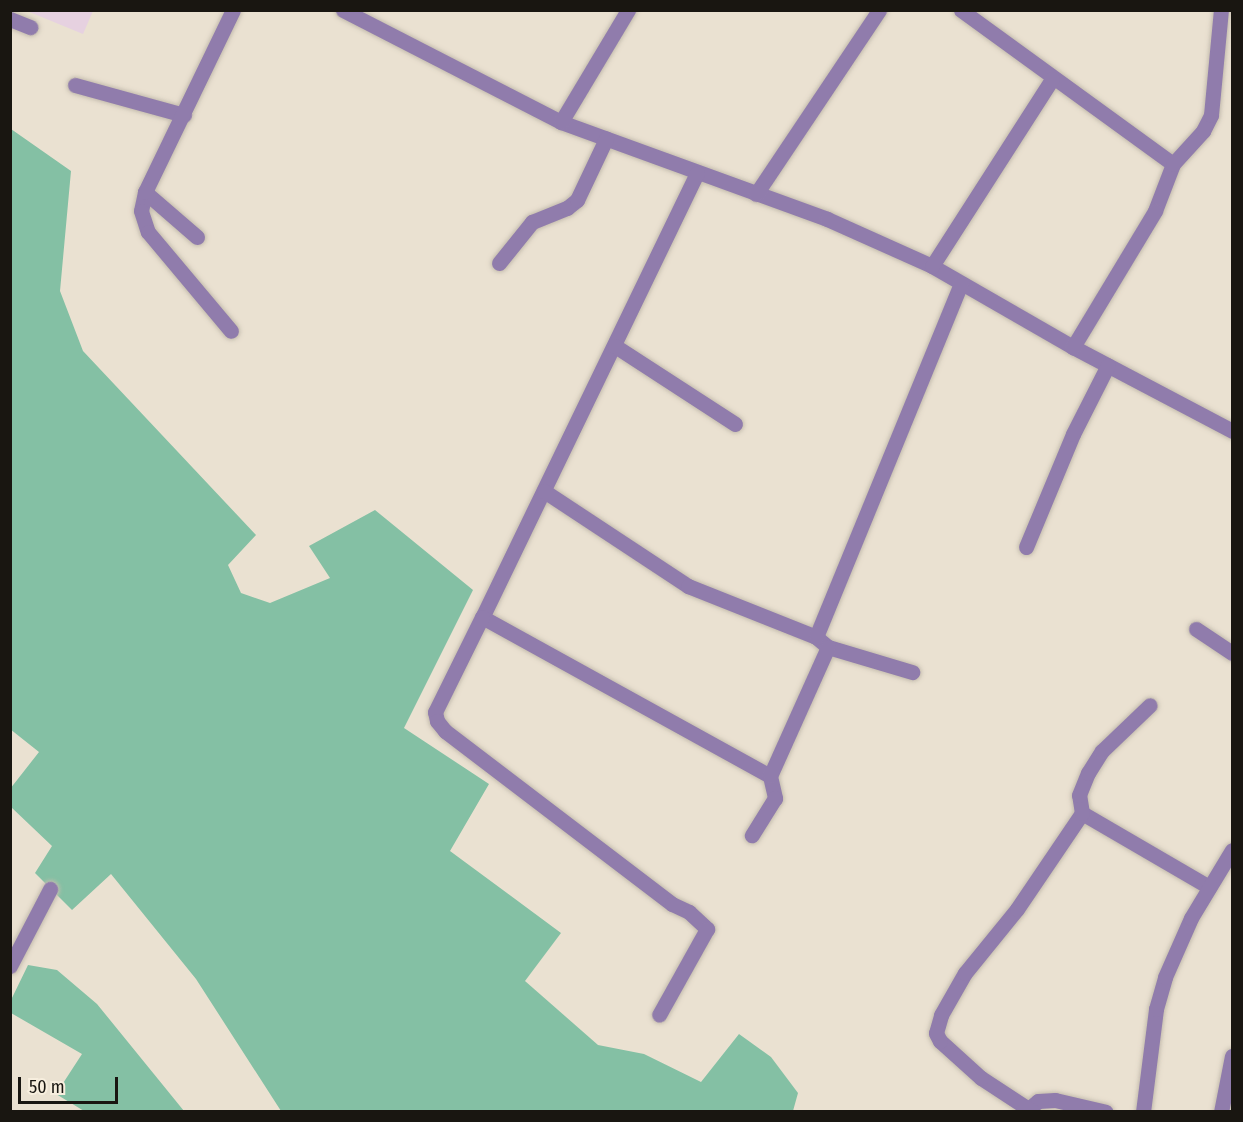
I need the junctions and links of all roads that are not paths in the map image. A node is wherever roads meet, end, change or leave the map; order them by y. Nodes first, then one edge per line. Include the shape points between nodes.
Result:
1 (233, 10) edge
2 (628, 10) edge
3 (879, 10) edge
4 (961, 10) edge
5 (1221, 10) edge
6 (348, 12) edge
7 (10, 19) edge
8 (30, 27) dead end
9 (1052, 79) junction
10 (75, 85) dead end
11 (184, 115) junction
12 (561, 122) junction
13 (606, 139) junction
14 (1173, 164) junction
15 (697, 173) junction
16 (145, 192) junction
17 (756, 194) junction
18 (197, 237) dead end
19 (499, 263) dead end
20 (932, 266) junction
21 (961, 284) junction
22 (231, 331) dead end
23 (615, 346) junction
24 (1073, 348) junction
25 (1108, 365) junction
26 (735, 424) dead end
27 (1233, 430) edge
28 (544, 491) junction
29 (1026, 547) dead end
30 (482, 617) junction
31 (1196, 629) dead end
32 (816, 637) junction
33 (828, 647) junction
34 (1233, 653) edge
35 (912, 672) dead end
36 (1150, 705) dead end
37 (770, 776) junction
38 (1082, 813) junction
39 (752, 835) dead end
40 (1233, 850) edge
41 (1209, 887) junction
42 (50, 889) dead end
43 (10, 966) edge
44 (659, 1015) dead end
45 (1233, 1056) edge
46 (1032, 1109) edge
47 (1106, 1112) edge
48 (1143, 1112) edge
49 (1221, 1112) edge

1 - 11 street
2 - 12 street
3 - 17 street
4 - 9 street
5 - 14 street via 1211,115 1203,131
6 - 12 street
7 - 8 street
9 - 14 street
9 - 20 street
10 - 11 street
11 - 16 street
12 - 13 street
13 - 15 street
13 - 19 street via 577,200 558,213 532,222
14 - 24 street via 1155,211
15 - 17 street
15 - 23 street
16 - 18 street
16 - 22 street via 141,211 148,232
17 - 20 street via 827,219
20 - 21 street
21 - 24 street
21 - 32 street
23 - 26 street
23 - 28 street
24 - 25 street
25 - 27 street
25 - 29 street via 1073,434
28 - 30 street
28 - 32 street via 688,586
30 - 37 street
30 - 44 street via 435,712 437,721 672,904 689,912 706,929
31 - 34 street
32 - 33 street
33 - 35 street
33 - 37 street
36 - 38 street via 1102,752 1088,773 1078,795
37 - 39 street via 775,798
38 - 41 street
38 - 46 street via 1017,909 965,973 940,1015 936,1033 981,1077
40 - 41 street
41 - 48 street via 1165,977 1156,1009
42 - 43 street
45 - 49 street
46 - 47 street via 1038,1101 1055,1100

